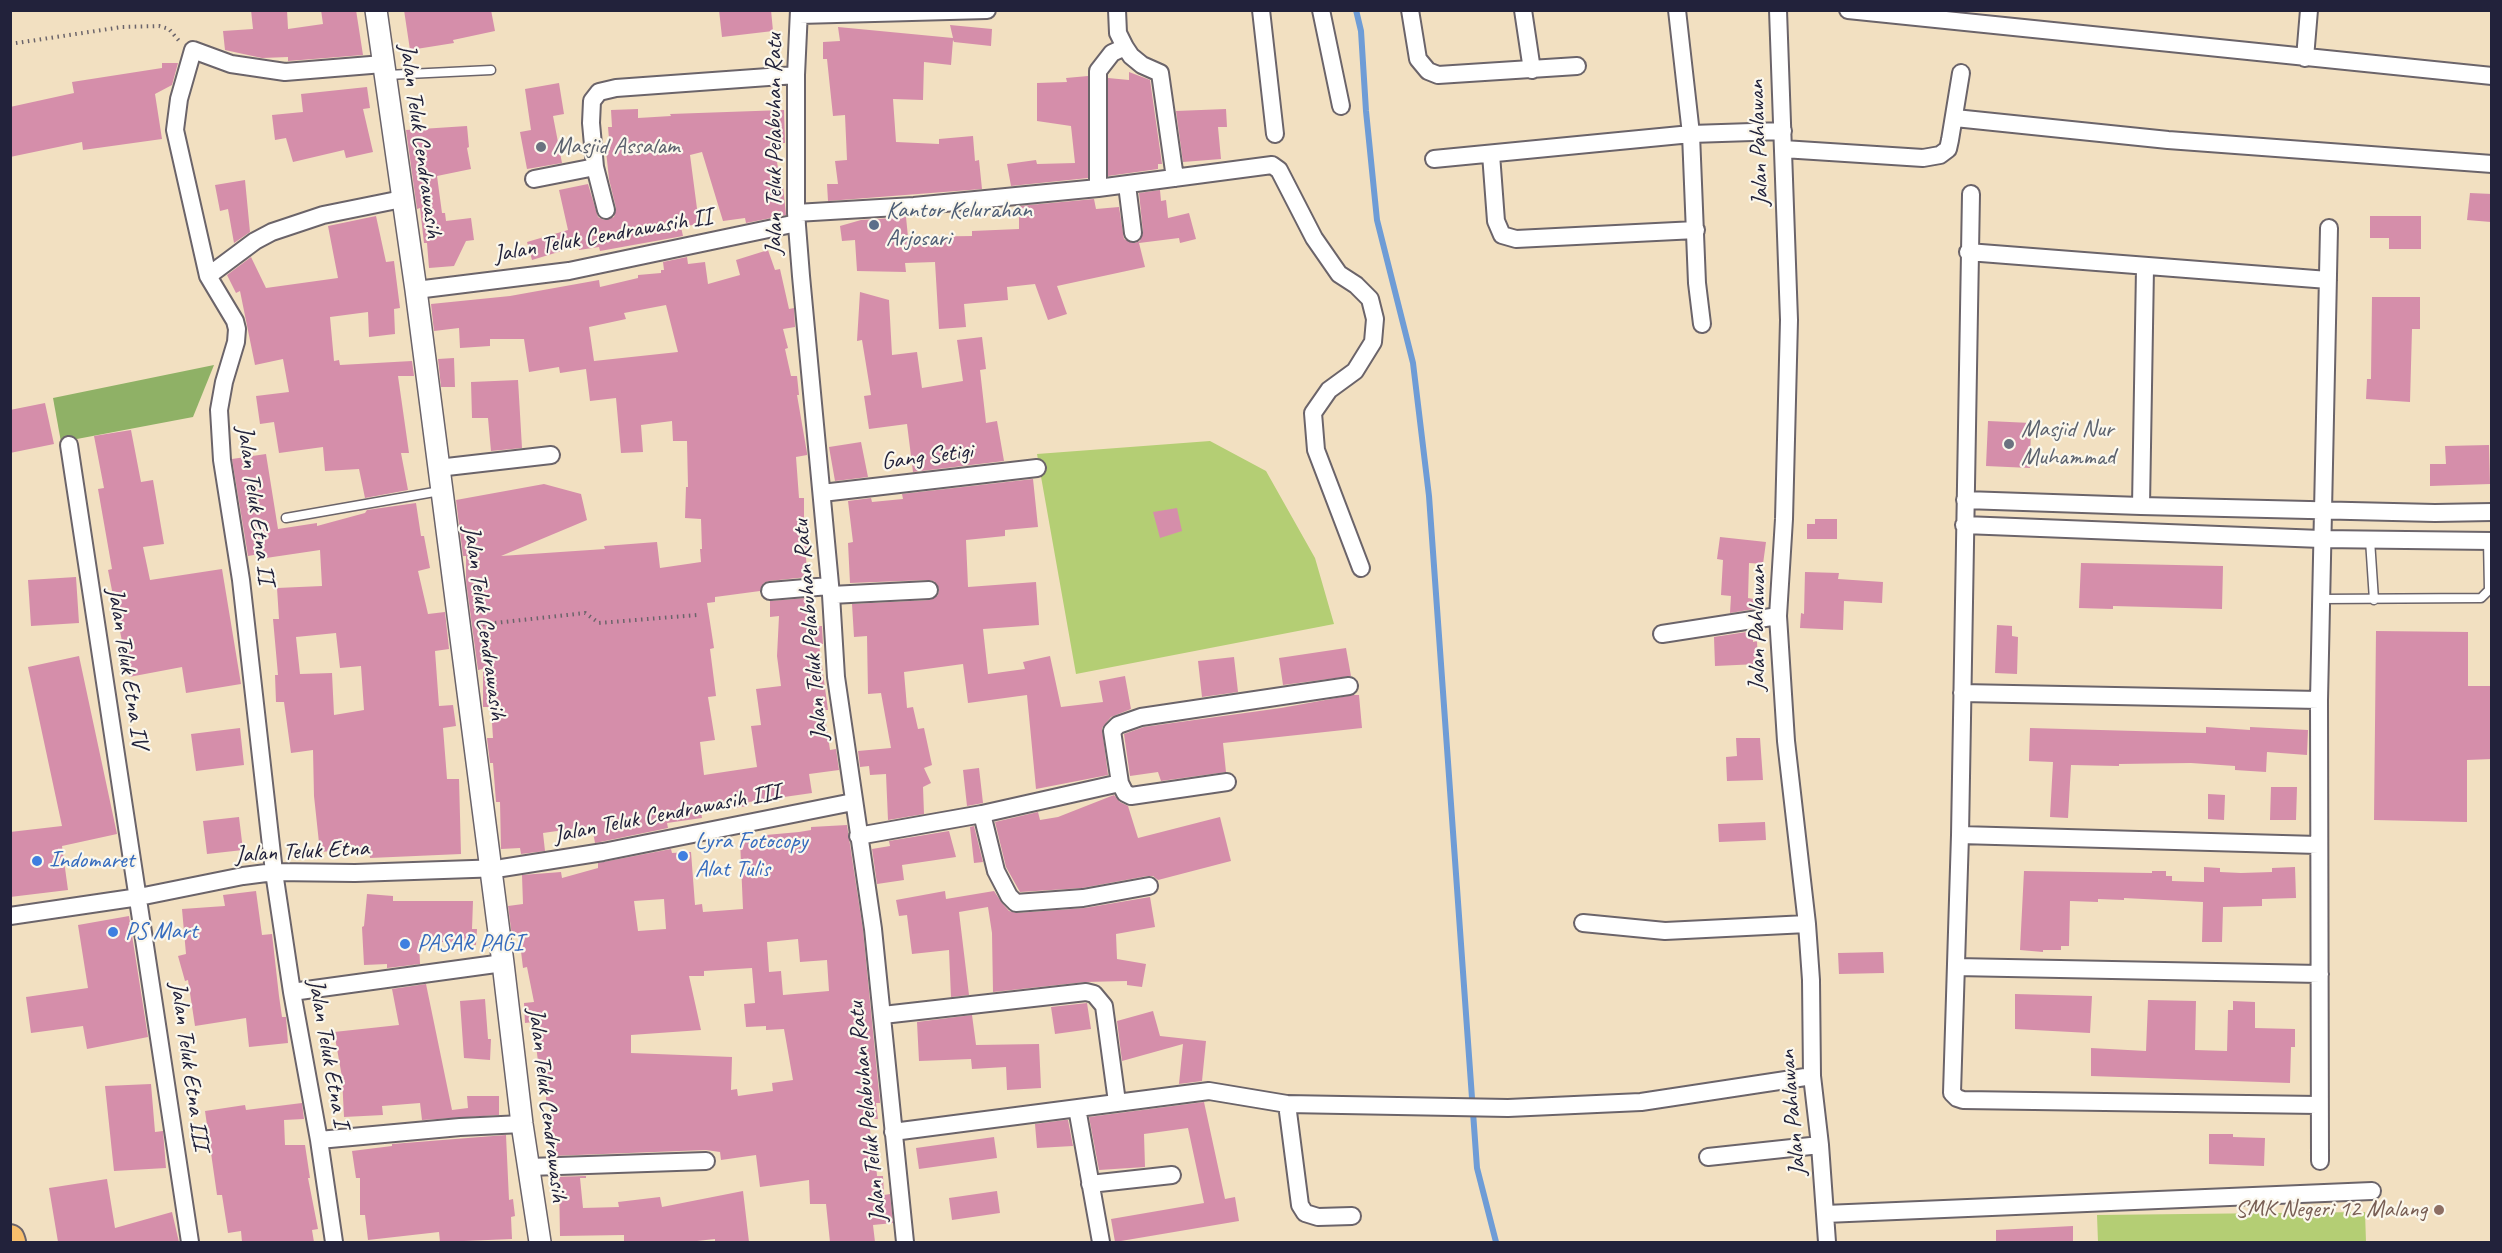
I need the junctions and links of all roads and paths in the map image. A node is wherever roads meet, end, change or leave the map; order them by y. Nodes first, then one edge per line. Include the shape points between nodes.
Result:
1 (376, 10) edge
2 (1117, 10) edge
3 (1261, 10) edge
4 (1321, 10) edge
5 (1410, 10) edge
6 (1523, 10) edge
7 (1677, 10) edge
8 (1778, 10) edge
9 (1848, 10) edge
10 (2309, 10) edge
11 (986, 11) edge
12 (799, 13) edge
13 (1955, 16) edge
14 (10, 44) edge
15 (1125, 47) junction
16 (193, 50) junction
17 (2305, 58) junction
18 (1577, 66) dead end
19 (385, 69) junction
20 (491, 70) dead end
21 (1532, 70) junction
22 (1961, 73) dead end
23 (796, 75) junction
24 (2492, 76) edge
25 (1341, 106) dead end
26 (1955, 117) junction
27 (1783, 131) junction
28 (1275, 134) dead end
29 (1691, 134) junction
30 (1784, 149) junction
31 (1491, 154) junction
32 (1434, 159) dead end
33 (2492, 164) edge
34 (596, 167) junction
35 (534, 178) dead end
36 (1175, 178) junction
37 (1127, 185) junction
38 (1098, 188) junction
39 (1971, 194) dead end
40 (402, 199) junction
41 (606, 210) dead end
42 (797, 218) junction
43 (2329, 228) dead end
44 (1696, 230) junction
45 (1134, 234) dead end
46 (1968, 252) junction
47 (2145, 268) junction
48 (208, 276) junction
49 (2328, 280) junction
50 (416, 290) junction
51 (1702, 324) dead end
52 (69, 445) dead end
53 (551, 455) dead end
54 (438, 468) junction
55 (1037, 468) dead end
56 (441, 491) junction
57 (822, 493) junction
58 (1965, 500) junction
59 (2141, 506) junction
60 (2323, 509) junction
61 (2492, 512) edge
62 (2435, 513) junction
63 (286, 518) dead end
64 (1964, 525) junction
65 (2321, 539) junction
66 (2370, 540) junction
67 (2435, 540) junction
68 (2490, 540) edge
69 (1361, 568) dead end
70 (830, 590) junction
71 (929, 590) dead end
72 (770, 591) dead end
73 (2320, 599) junction
74 (2374, 600) junction
75 (697, 615) dead end
76 (1778, 616) junction
77 (459, 627) junction
78 (1662, 634) dead end
79 (1349, 687) dead end
80 (1962, 693) junction
81 (2319, 700) junction
82 (1227, 782) dead end
83 (1120, 783) junction
84 (853, 802) junction
85 (982, 814) junction
86 (1960, 835) junction
87 (858, 836) junction
88 (2318, 845) junction
89 (490, 870) junction
90 (274, 872) junction
91 (1149, 886) dead end
92 (139, 897) junction
93 (10, 916) edge
94 (1583, 923) dead end
95 (1807, 924) junction
96 (503, 963) junction
97 (1956, 967) junction
98 (2320, 974) junction
99 (292, 992) junction
100 (883, 1015) junction
101 (1812, 1076) junction
102 (1117, 1102) junction
103 (1287, 1104) junction
104 (2318, 1105) junction
105 (1077, 1108) junction
106 (522, 1124) junction
107 (893, 1132) junction
108 (319, 1140) junction
109 (1820, 1145) junction
110 (1708, 1156) dead end
111 (706, 1161) dead end
112 (2320, 1161) dead end
113 (529, 1167) junction
114 (1172, 1175) dead end
115 (1090, 1184) junction
116 (2372, 1191) dead end
117 (1825, 1214) junction
118 (1352, 1215) dead end
119 (190, 1242) edge
120 (334, 1242) edge
121 (540, 1242) edge
122 (905, 1242) edge
123 (1101, 1242) edge
124 (1827, 1242) edge

1 - 19 street, Jalan Teluk Cendrawasih
2 - 15 street via 1118,33
3 - 28 street
4 - 25 street
5 - 21 street via 1418,59 1432,73 1444,76
6 - 21 street
7 - 29 street
8 - 27 street, Jalan Pahlawan
9 - 13 street
10 - 17 street
11 - 12 street
12 - 23 street, Jalan Teluk Pelabuhan Ratu
13 - 17 street
14 - 16 path via 122,27 159,26 169,29
15 - 36 street via 1142,65 1161,73
15 - 38 street via 1112,53 1098,71
16 - 19 street via 231,64 285,72
16 - 48 street, Jalan Teluk Etna II via 175,130
17 - 24 street
18 - 21 street
19 - 20 lane
19 - 40 street, Jalan Teluk Cendrawasih
22 - 26 street
23 - 34 street via 599,92 591,110
23 - 42 street, Jalan Teluk Pelabuhan Ratu
26 - 30 street via 1947,148 1935,157
26 - 33 street via 2168,140
27 - 29 street
27 - 30 street, Jalan Pahlawan
29 - 31 street
29 - 44 street
30 - 76 street, Jalan Pahlawan via 1789,320
31 - 32 street
31 - 44 street via 1496,221 1502,235 1516,238
34 - 35 street
34 - 41 street
36 - 37 street, Jalan Teluk Cendrawasih II
36 - 69 street, Jalan Teluk Cendrawasih II via 1272,165 1280,170 1314,238 1338,274 1370,299 1376,319 1373,342 1355,371 1329,390 1313,413 1316,450
37 - 38 street, Jalan Teluk Cendrawasih II
37 - 45 street
38 - 42 street, Jalan Teluk Cendrawasih II
39 - 46 street
40 - 48 street via 323,215 272,232
40 - 50 street, Jalan Teluk Cendrawasih
42 - 50 street, Jalan Teluk Cendrawasih II via 569,271
42 - 57 street, Jalan Teluk Pelabuhan Ratu
43 - 49 street
44 - 51 street
46 - 47 street
46 - 58 street
47 - 49 street
47 - 59 street
48 - 90 street, Jalan Teluk Etna II via 237,329 219,410 222,460 241,580
49 - 60 street
50 - 54 street, Jalan Teluk Cendrawasih
52 - 92 street, Jalan Teluk Etna IV
53 - 54 street
54 - 56 street, Jalan Teluk Cendrawasih
55 - 57 street, Gang Setigi
56 - 63 lane
56 - 77 street, Jalan Teluk Cendrawasih
57 - 70 street, Jalan Teluk Pelabuhan Ratu
58 - 59 street
58 - 64 street
59 - 60 street
60 - 62 street
60 - 65 street
61 - 62 street
62 - 67 street
64 - 65 street
64 - 80 street
65 - 66 street
65 - 73 street
66 - 67 street
66 - 74 lane
67 - 68 street
68 - 74 lane via 2489,590 2484,597
70 - 71 street
70 - 72 street
70 - 84 street, Jalan Teluk Pelabuhan Ratu via 836,677
73 - 74 lane
73 - 81 street
75 - 77 path via 599,623 585,613
76 - 78 street
76 - 95 street, Jalan Pahlawan via 1786,741
77 - 89 street, Jalan Teluk Cendrawasih
79 - 83 street via 1152,715 1118,725 1112,736
80 - 81 street
80 - 86 street
81 - 88 street
82 - 83 street via 1133,797 1125,793
83 - 85 street
84 - 87 street, Jalan Teluk Pelabuhan Ratu
84 - 89 street, Jalan Teluk Cendrawasih III via 603,852
85 - 87 street
85 - 91 street via 996,871 1016,903 1083,898
86 - 88 street
86 - 97 street
87 - 100 street, Jalan Teluk Pelabuhan Ratu
88 - 98 street
89 - 90 street, Jalan Teluk Etna
89 - 96 street, Jalan Teluk Cendrawasih
90 - 92 street, Jalan Teluk Etna
90 - 99 street, Jalan Teluk Etna I
92 - 93 street, Jalan Teluk Etna
92 - 119 street, Jalan Teluk Etna III
94 - 95 street via 1665,931
95 - 101 street, Jalan Pahlawan
96 - 99 street
96 - 106 street, Jalan Teluk Cendrawasih
97 - 98 street
97 - 104 street via 1951,1085 1952,1093 1959,1099
98 - 104 street
99 - 108 street, Jalan Teluk Etna I
100 - 102 street via 1094,994 1104,1006
100 - 107 street, Jalan Teluk Pelabuhan Ratu
101 - 103 street via 1641,1102 1508,1108
101 - 109 street, Jalan Pahlawan
102 - 103 street via 1209,1091
102 - 105 street
103 - 118 street via 1300,1205 1305,1213 1318,1216
104 - 112 street
105 - 107 street
105 - 115 street
106 - 108 street
106 - 113 street, Jalan Teluk Cendrawasih
107 - 122 street, Jalan Teluk Pelabuhan Ratu
108 - 120 street, Jalan Teluk Etna I
109 - 110 street
109 - 117 street, Jalan Pahlawan
111 - 113 street
113 - 121 street, Jalan Teluk Cendrawasih
114 - 115 street
115 - 123 street
116 - 117 street
117 - 124 street, Jalan Pahlawan

